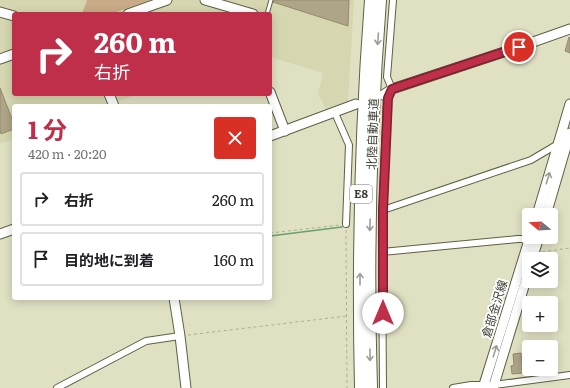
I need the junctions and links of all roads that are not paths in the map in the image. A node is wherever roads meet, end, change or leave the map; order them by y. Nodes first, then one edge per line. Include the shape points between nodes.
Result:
1 (167, 0) edge
2 (205, 0) edge
3 (271, 0) edge
4 (371, 0) edge
5 (380, 0) edge
6 (393, 0) edge
7 (0, 12) edge
8 (134, 12) edge
9 (246, 12) edge
10 (268, 12) edge
11 (12, 15) edge
12 (570, 29) edge
13 (12, 55) edge
14 (0, 59) edge
15 (392, 89) junction
16 (383, 95) dead end
17 (272, 96) edge
18 (356, 104) dead end
19 (570, 104) edge
20 (335, 113) junction
21 (285, 131) junction
22 (570, 133) edge
23 (272, 135) edge
24 (565, 146) edge
25 (540, 208) edge
26 (548, 208) edge
27 (383, 210) junction
28 (346, 224) road end
29 (12, 230) edge
30 (0, 234) edge
31 (522, 239) edge
32 (528, 244) edge
33 (382, 252) junction
34 (523, 288) edge
35 (174, 300) edge
36 (180, 336) junction
37 (570, 375) edge
38 (488, 387) edge
39 (57, 388) edge
40 (186, 388) edge
41 (361, 388) edge
42 (371, 388) edge
43 (383, 388) edge
44 (453, 388) edge

1 - 8 street
2 - 9 street
3 - 10 lane
41 -> 4 highway, 北陸自動車道 / E8 via 362,170
5 -> 42 highway, 北陸自動車道 / E8 via 371,171
6 - 15 street via 387,77
7 - 11 street
12 - 15 street
13 - 14 street
15 - 16 street
15 - 27 street via 388,98
17 - 21 street
18 - 20 street
19 - 24 street
20 - 21 street
20 - 28 street via 350,145
21 - 23 street
22 - 24 street
25 -> 24 street
24 - 26 street
24 - 27 street
27 - 33 street
29 - 30 street
31 - 33 street
38 -> 32 street, 倉部金沢線
33 - 43 street
34 - 38 street, 倉部金沢線
35 - 36 street
36 - 39 street via 146,341
36 - 40 street
37 - 38 street
38 - 44 street via 471,385

